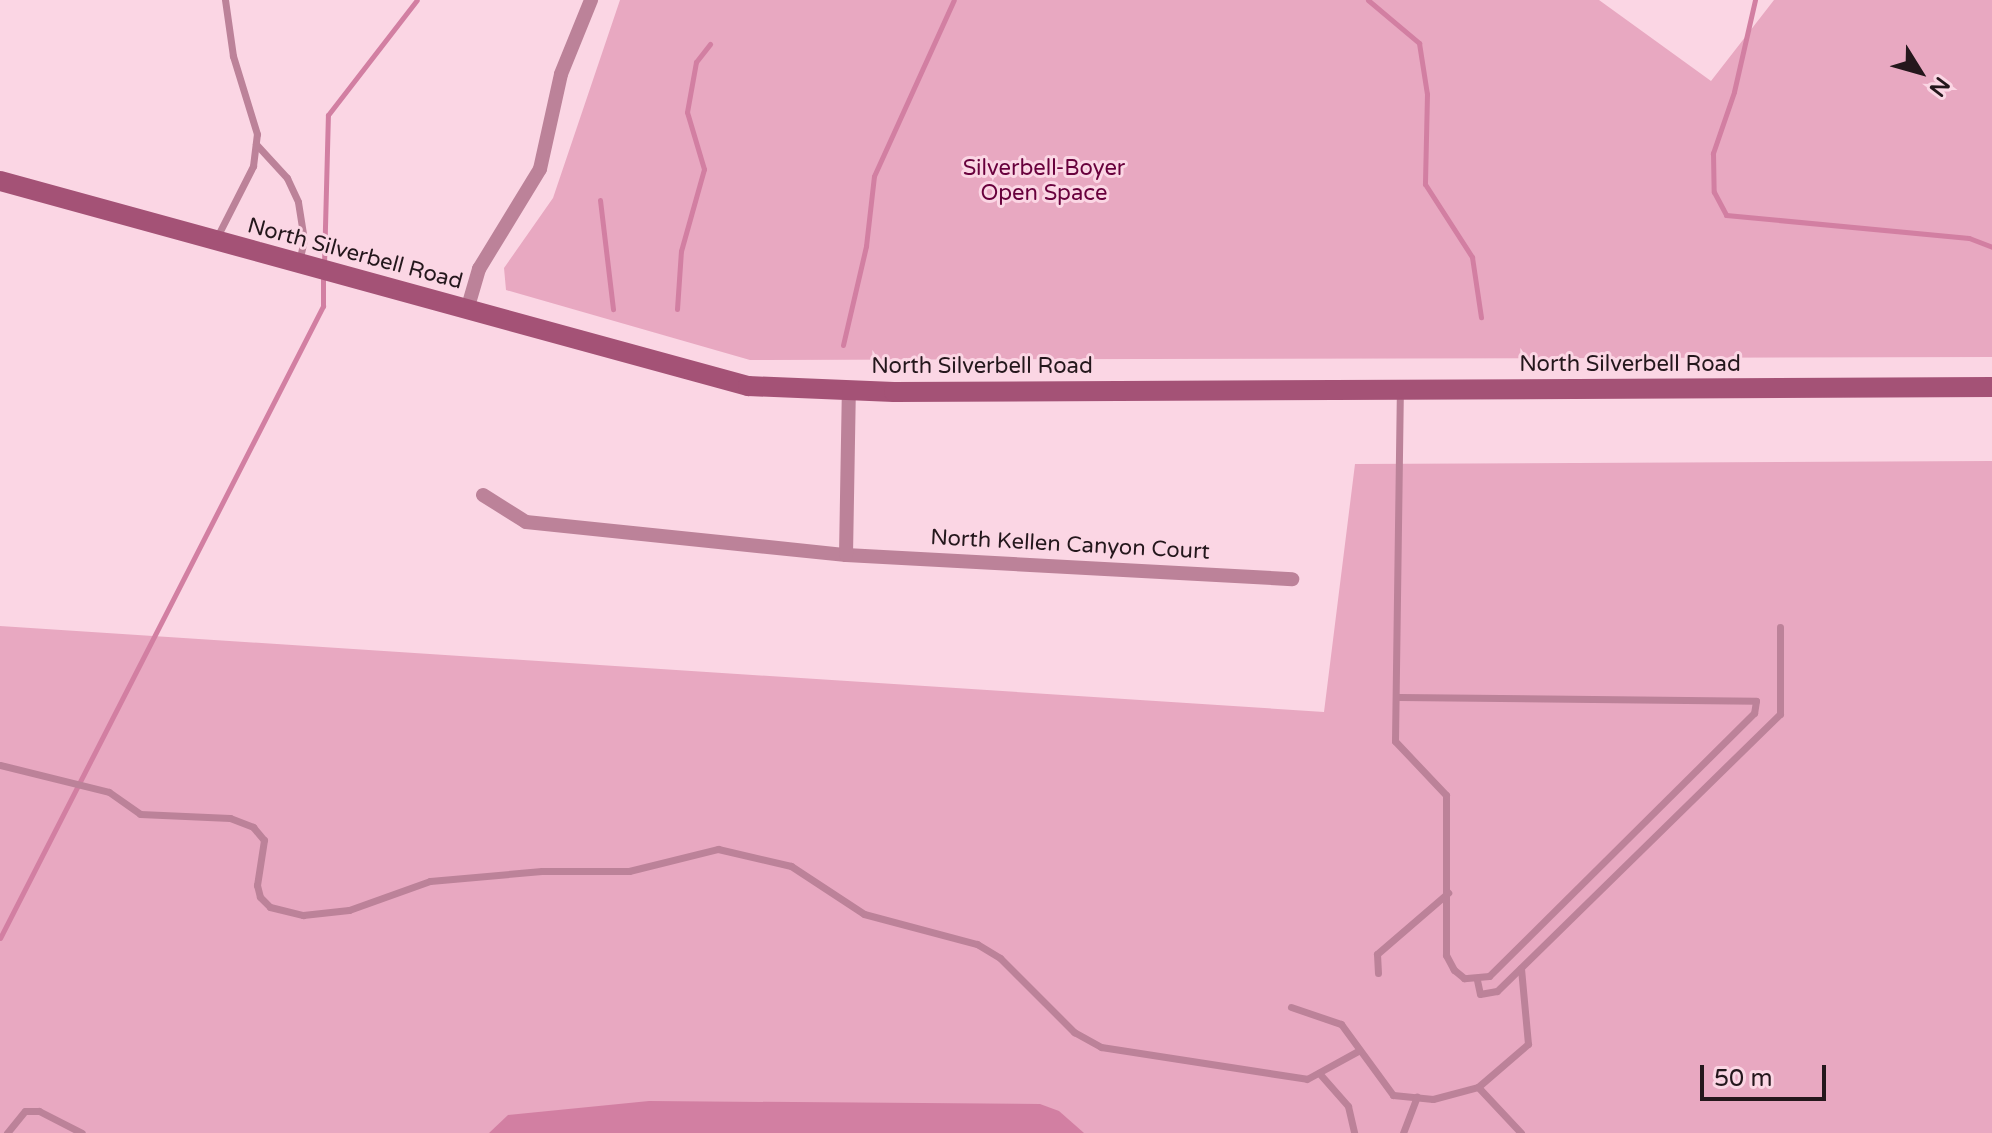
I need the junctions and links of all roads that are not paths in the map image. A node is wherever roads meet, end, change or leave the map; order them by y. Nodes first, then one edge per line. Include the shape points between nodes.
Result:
1 (225, 0) edge
2 (591, 0) edge
3 (256, 144) junction
4 (0, 181) edge
5 (215, 241) junction
6 (298, 263) junction
7 (467, 310) junction
8 (1992, 387) edge
9 (849, 390) junction
10 (1400, 391) junction
11 (483, 495) dead end
12 (846, 555) junction
13 (1292, 579) dead end
14 (1780, 627) dead end
15 (1399, 697) junction
16 (0, 765) edge
17 (1448, 893) junction
18 (1521, 968) junction
19 (1378, 973) dead end
20 (1477, 980) junction
21 (1291, 1007) dead end
22 (1360, 1050) junction
23 (1319, 1073) junction
24 (1478, 1087) junction
25 (1417, 1097) junction
26 (7, 1133) edge
27 (82, 1133) edge
28 (1354, 1133) edge
29 (1403, 1133) edge
30 (1521, 1133) edge

1 - 3 lane
2 - 7 street via 561,74 540,169 479,269
3 - 5 lane via 253,166
3 - 6 lane via 287,178 298,202 304,240
4 - 5 main road, North Silverbell Road
5 - 6 main road, North Silverbell Road
6 - 7 main road, North Silverbell Road
7 - 9 main road, North Silverbell Road via 748,386
8 - 10 main road, North Silverbell Road
9 - 10 main road, North Silverbell Road
9 - 12 street
10 - 15 lane
11 - 12 street, North Kellen Canyon Court via 526,522
12 - 13 street, North Kellen Canyon Court
14 - 18 lane via 1780,714
15 - 17 lane via 1395,741 1446,795
15 - 20 lane via 1756,701 1745,723 1499,966
16 - 23 lane via 109,792 140,814 230,818 253,827 264,840 260,897 270,907 303,915 337,913 430,881 542,871 629,871 697,851 718,849 791,866 864,914 977,944 1000,958 1074,1032 1101,1047 1189,1058 1276,1078 1307,1079
17 - 19 lane via 1377,954
17 - 20 lane via 1446,955 1454,970
18 - 20 lane via 1497,991 1480,994
18 - 24 lane via 1528,1044
21 - 22 lane via 1341,1024
22 - 23 lane
22 - 25 lane via 1393,1095
23 - 28 lane via 1348,1106
24 - 25 lane via 1433,1099
24 - 30 lane
25 - 29 lane
26 - 27 lane via 25,1111 39,1111

